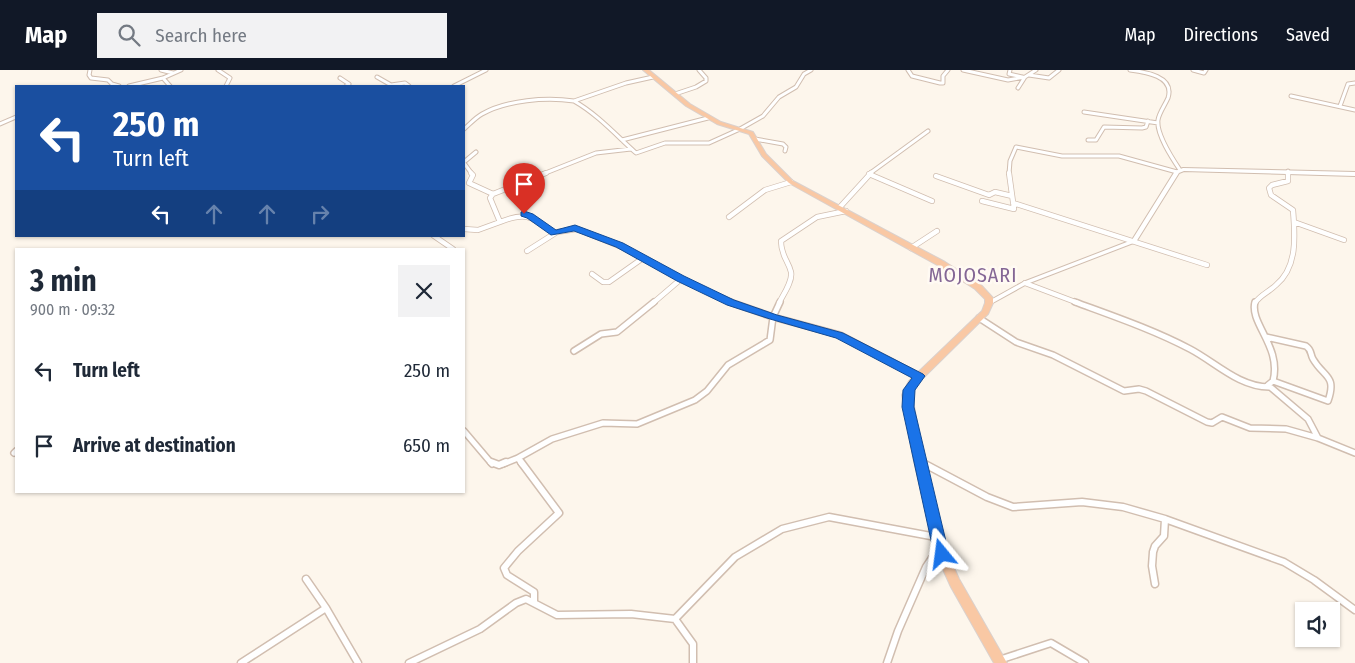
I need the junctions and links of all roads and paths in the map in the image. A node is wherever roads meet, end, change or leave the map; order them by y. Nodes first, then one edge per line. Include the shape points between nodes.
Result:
1 (90, 70) edge
2 (161, 70) edge
3 (181, 70) edge
4 (218, 70) edge
5 (486, 70) edge
6 (646, 70) edge
7 (699, 70) edge
8 (812, 70) edge
9 (908, 70) edge
10 (948, 70) edge
11 (963, 70) edge
12 (1010, 70) edge
13 (1036, 70) edge
14 (1059, 70) edge
15 (1130, 70) edge
16 (1158, 70) edge
17 (1193, 70) edge
18 (1206, 70) edge
19 (173, 73) junction
20 (1154, 75) junction
21 (653, 76) junction
22 (1027, 76) junction
23 (377, 77) dead end
24 (163, 78) junction
25 (340, 78) dead end
26 (1355, 83) edge
27 (116, 85) edge
28 (133, 85) edge
29 (169, 85) edge
30 (226, 85) edge
31 (348, 85) edge
32 (391, 85) edge
33 (391, 85) edge
34 (408, 85) edge
35 (456, 85) edge
36 (1018, 88) dead end
37 (675, 94) junction
38 (1292, 96) dead end
39 (574, 101) junction
40 (1340, 106) junction
41 (1355, 110) edge
42 (1084, 112) dead end
43 (15, 117) edge
44 (708, 118) junction
45 (1148, 121) junction
46 (1158, 123) junction
47 (0, 124) edge
48 (465, 128) edge
49 (740, 129) junction
50 (928, 131) dead end
51 (755, 139) junction
52 (622, 140) junction
53 (1088, 140) dead end
54 (631, 149) junction
55 (785, 151) dead end
56 (476, 152) dead end
57 (465, 162) edge
58 (465, 164) edge
59 (1179, 171) junction
60 (1288, 171) junction
61 (870, 174) junction
62 (1355, 174) edge
63 (936, 176) dead end
64 (791, 182) junction
65 (469, 183) junction
66 (465, 185) edge
67 (493, 194) junction
68 (1012, 196) junction
69 (932, 201) dead end
70 (982, 201) dead end
71 (1013, 202) junction
72 (843, 209) junction
73 (730, 217) dead end
74 (500, 222) junction
75 (1294, 222) junction
76 (465, 229) edge
77 (937, 231) dead end
78 (554, 233) junction
79 (436, 237) edge
80 (449, 237) edge
81 (1344, 240) dead end
82 (1134, 241) junction
83 (444, 242) junction
84 (452, 248) edge
85 (911, 248) junction
86 (527, 251) dead end
87 (644, 258) junction
88 (1207, 265) dead end
89 (592, 274) dead end
90 (681, 279) junction
91 (1025, 283) junction
92 (989, 302) junction
93 (773, 317) junction
94 (979, 318) junction
95 (1266, 337) junction
96 (574, 351) dead end
97 (919, 376) junction
98 (1273, 381) junction
99 (1269, 387) junction
100 (465, 431) edge
101 (1318, 438) junction
102 (1355, 453) edge
103 (518, 458) junction
104 (919, 461) junction
105 (1165, 519) junction
106 (936, 537) junction
107 (942, 554) junction
108 (306, 579) dead end
109 (1155, 584) dead end
110 (534, 602) junction
111 (326, 608) junction
112 (1355, 610) edge
113 (675, 619) junction
114 (1000, 661) edge
115 (242, 663) edge
116 (358, 663) edge
117 (409, 663) edge
118 (693, 663) edge
119 (887, 663) edge
120 (1085, 663) edge

1 - 27 street via 91,78 108,80
2 - 19 street
3 - 19 street
4 - 30 street via 230,78
5 - 35 street
6 - 21 highway
7 - 37 street via 706,82
8 - 49 street via 804,74 796,87 781,95 763,116
9 - 10 street via 912,76 942,83
11 - 22 street via 1008,80
12 - 22 street via 1009,74
13 - 22 street
14 - 22 street via 1048,78
15 - 20 street
16 - 20 street
17 - 18 street
19 - 24 street
20 - 46 street via 1164,82 1169,92
21 - 37 highway
21 - 39 street
22 - 36 street
23 - 33 street
24 - 28 street
24 - 29 street
25 - 31 street
26 - 40 street via 1348,84
32 - 34 street
37 - 44 highway
38 - 40 street
39 - 48 street via 518,103 485,113
39 - 52 street via 593,112
40 - 41 street
42 - 45 street
43 - 47 street
44 - 49 highway
44 - 52 street
45 - 46 street
45 - 53 street via 1142,128 1104,127 1096,140
46 - 59 street via 1167,150
49 - 51 highway
49 - 54 street via 709,143 666,144 636,153
50 - 61 street
51 - 55 street via 783,144
51 - 64 highway via 764,155
52 - 54 street
54 - 67 street via 596,153
56 - 57 street
58 - 65 street via 473,175
59 - 60 street via 1191,168
59 - 68 street via 1119,156 1062,156 1015,147 1011,156
59 - 82 street
60 - 62 street
60 - 75 street via 1288,180 1270,186 1269,192 1292,208
61 - 69 street
61 - 72 street
63 - 68 street via 990,195 995,192
64 - 72 highway
64 - 73 street via 765,190
65 - 66 street
65 - 67 street
67 - 74 street via 490,198
68 - 71 street
70 - 71 street via 1013,210
71 - 82 street
72 - 85 highway
72 - 93 street via 814,219 782,241 781,252 791,275
74 - 76 street via 478,230
74 - 78 street via 518,214 527,215
75 - 81 street
75 - 95 street via 1294,253 1282,280 1257,298 1254,304
77 - 85 street
78 - 86 street
78 - 87 street via 575,228
79 - 83 street
80 - 83 street
82 - 88 street
82 - 91 street
83 - 84 street
85 - 92 highway via 974,283 986,294
87 - 89 street via 609,282 603,282
87 - 90 street
90 - 93 street
90 - 96 street via 624,328 601,334
91 - 92 street
91 - 99 street via 1113,316 1190,349 1225,372 1261,387
92 - 94 highway
93 - 97 street via 840,335
93 - 103 street via 768,342 728,365 707,391 695,400 637,424 603,423 552,440
94 - 97 highway
94 - 101 street via 1024,345 1053,355 1124,390 1146,391 1206,422 1212,423 1222,417 1250,428 1281,428
95 - 98 street via 1274,355
95 - 98 street via 1310,348 1313,359 1331,384 1331,398 1326,401
97 - 104 highway via 909,390 908,401
98 - 99 street
99 - 101 street via 1308,419
100 - 103 street via 492,464 499,465
101 - 102 street
103 - 110 street via 559,513 504,568 507,575 534,592
104 - 105 street via 1013,507 1082,502 1123,507
104 - 106 highway
105 - 109 street via 1164,536 1153,552
105 - 112 street via 1284,562
106 - 107 highway
106 - 113 street via 829,517 782,529 735,557
107 - 114 highway
107 - 119 street via 932,558 926,567
108 - 111 street
110 - 113 street via 557,615 631,614
110 - 117 street via 526,599 516,603 480,629
111 - 115 street
111 - 116 street
113 - 118 street via 693,644
114 - 120 street via 1051,643

